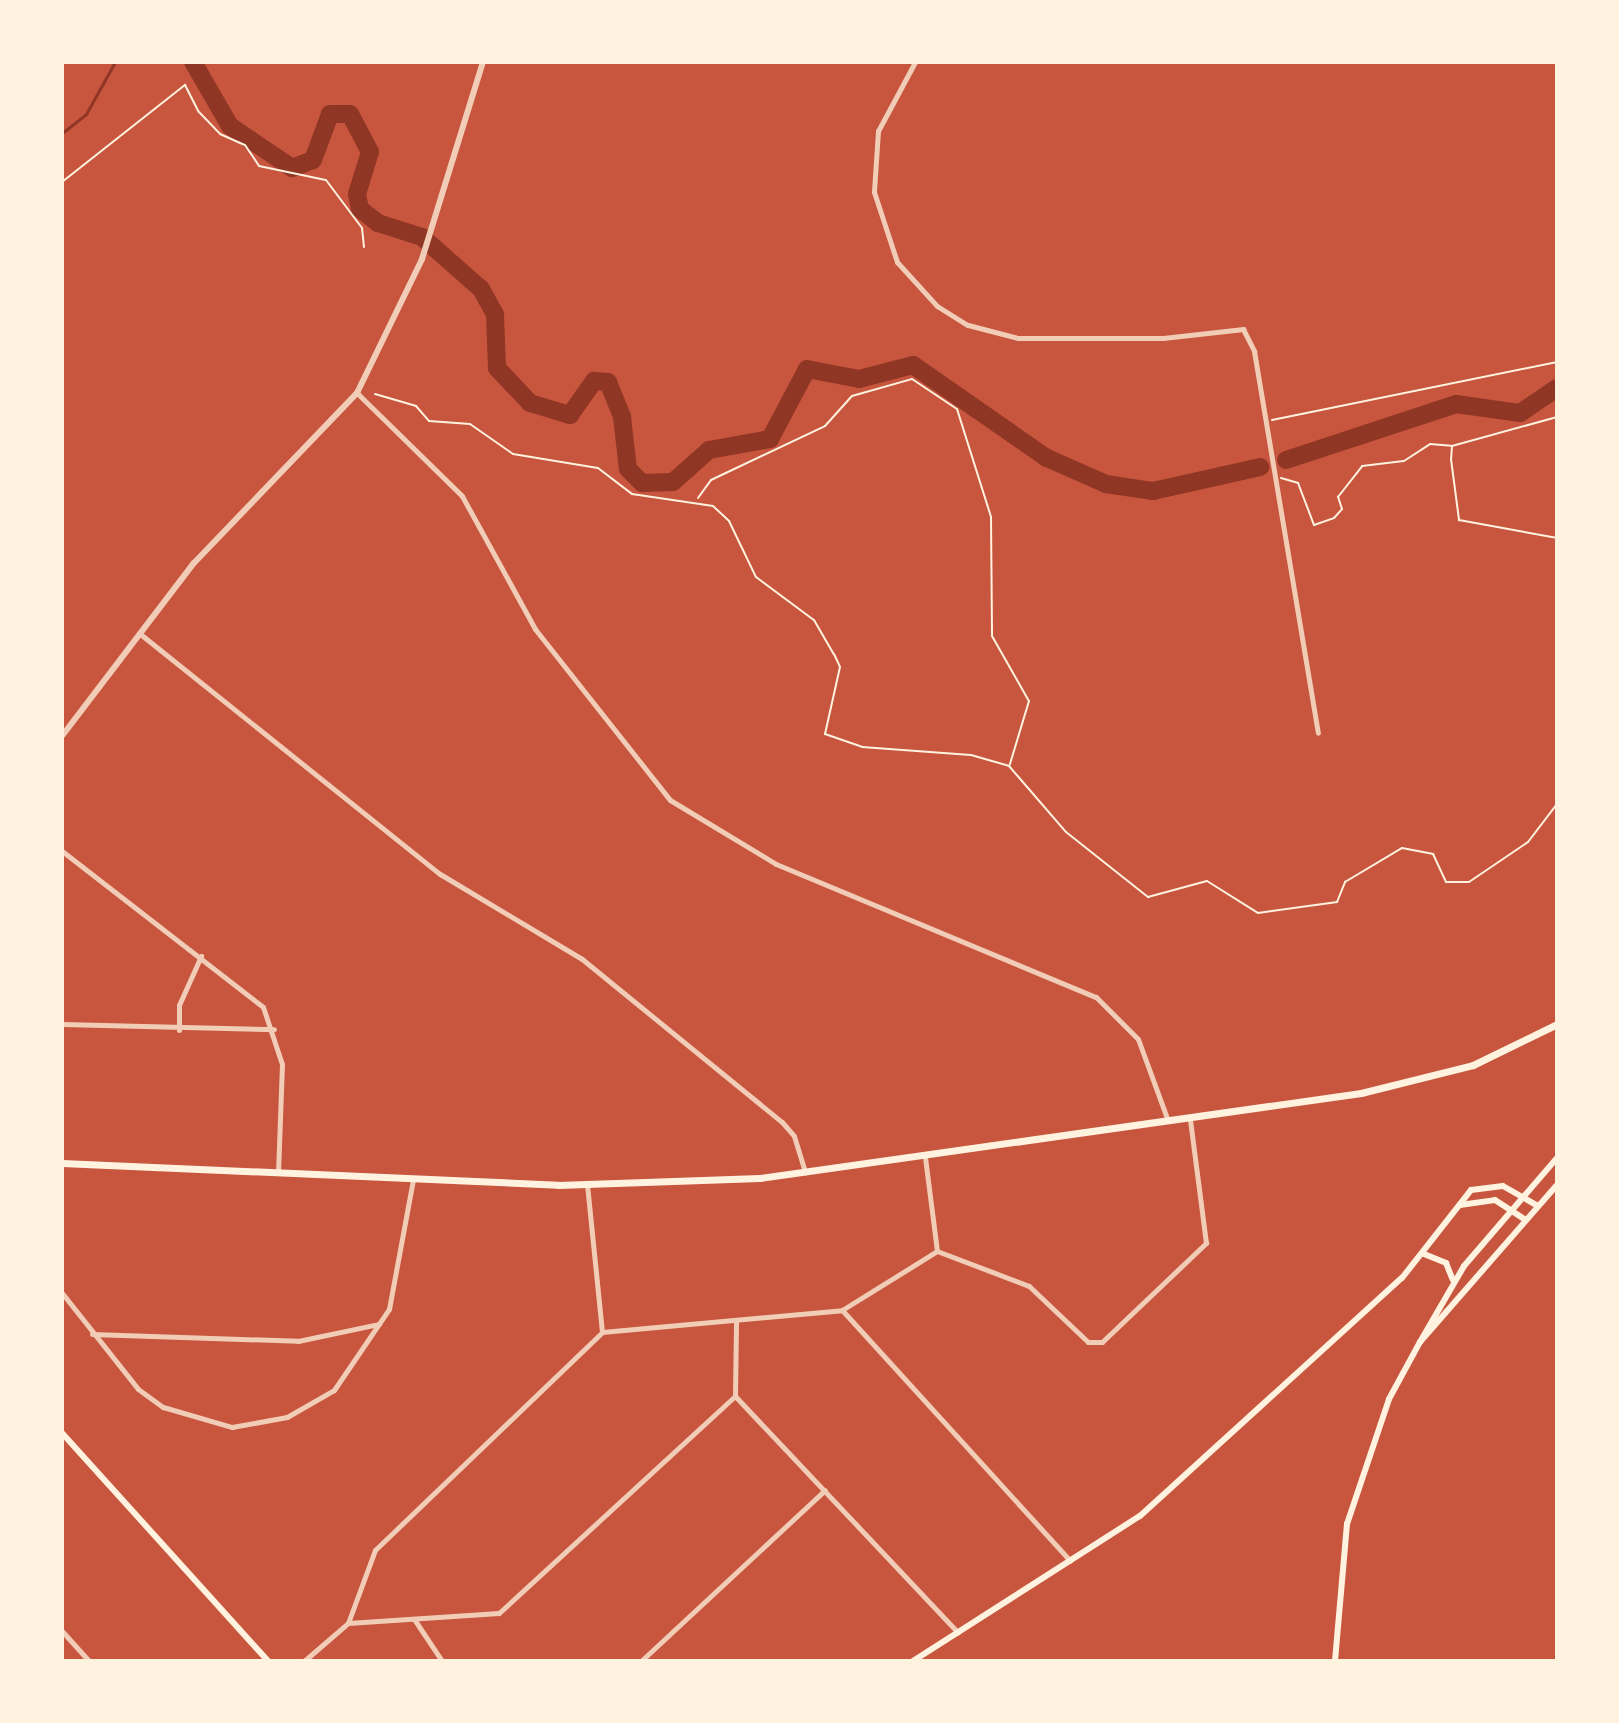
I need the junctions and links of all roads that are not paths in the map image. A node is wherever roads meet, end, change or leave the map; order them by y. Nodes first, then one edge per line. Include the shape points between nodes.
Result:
1 (483, 62) edge
2 (915, 62) edge
3 (357, 393) junction
4 (139, 633) junction
5 (1318, 733) dead end
6 (62, 736) edge
7 (62, 851) edge
8 (202, 956) junction
9 (62, 1024) edge
10 (1557, 1024) edge
11 (274, 1029) junction
12 (179, 1030) junction
13 (1190, 1119) junction
14 (1169, 1122) junction
15 (925, 1157) junction
16 (1557, 1158) edge
17 (62, 1163) edge
18 (278, 1173) junction
19 (805, 1173) junction
20 (413, 1179) junction
21 (587, 1185) junction
22 (1557, 1185) edge
23 (1523, 1195) junction
24 (1538, 1206) junction
25 (1457, 1207) junction
26 (1511, 1208) junction
27 (1526, 1220) junction
28 (937, 1251) junction
29 (1424, 1254) junction
30 (1453, 1280) junction
31 (62, 1293) edge
32 (842, 1310) junction
33 (736, 1321) junction
34 (380, 1324) junction
35 (602, 1332) junction
36 (92, 1334) junction
37 (1420, 1342) junction
38 (735, 1396) junction
39 (62, 1433) edge
40 (825, 1490) junction
41 (1071, 1562) junction
42 (414, 1619) junction
43 (348, 1623) junction
44 (62, 1631) edge
45 (958, 1633) junction
46 (89, 1661) edge
47 (268, 1661) edge
48 (304, 1661) edge
49 (442, 1661) edge
50 (641, 1661) edge
51 (913, 1661) edge
52 (1335, 1661) edge

1 - 3 street via 422,259
2 - 5 street via 872,158 878,220 914,285 968,325 1018,338 1163,338 1243,329 1254,351
3 - 4 street via 194,563
3 - 14 street via 462,496 535,629 670,800 776,864 1096,997 1138,1039
4 - 6 street
4 - 19 street via 440,874 582,959 782,1122 794,1136
7 - 8 street
8 - 11 street via 263,1007
8 - 12 street via 179,1005
9 - 12 street
10 - 13 main road via 1482,1062 1416,1081
11 - 12 street
11 - 18 street via 282,1064
13 - 14 main road
13 - 28 street via 1206,1243 1102,1342 1088,1342 1029,1286
14 - 15 main road
15 - 19 main road
15 - 28 street
16 - 23 main road
17 - 18 main road
18 - 20 main road
19 - 21 main road
20 - 21 main road
20 - 34 street via 399,1280
21 - 35 street
22 - 24 main road
23 - 24 main road
23 - 25 main road via 1486,1185
23 - 26 main road
24 - 27 main road
25 - 26 main road via 1481,1199
25 - 29 main road
26 - 27 main road
26 - 30 main road
27 - 37 main road
28 - 32 street
29 - 30 main road via 1446,1263
29 - 41 main road via 1140,1516
30 - 37 main road
31 - 36 street
32 - 33 street
32 - 41 street
33 - 35 street
33 - 38 street
34 - 36 street via 298,1341
34 - 36 street via 334,1390 287,1417 232,1427 163,1407
35 - 43 street via 375,1550
37 - 52 main road via 1381,1417 1351,1506
38 - 40 street
38 - 42 street via 499,1613
39 - 47 main road
40 - 45 street
40 - 50 street
41 - 45 main road
42 - 43 street
42 - 49 street
43 - 48 street
44 - 46 street
45 - 51 main road

